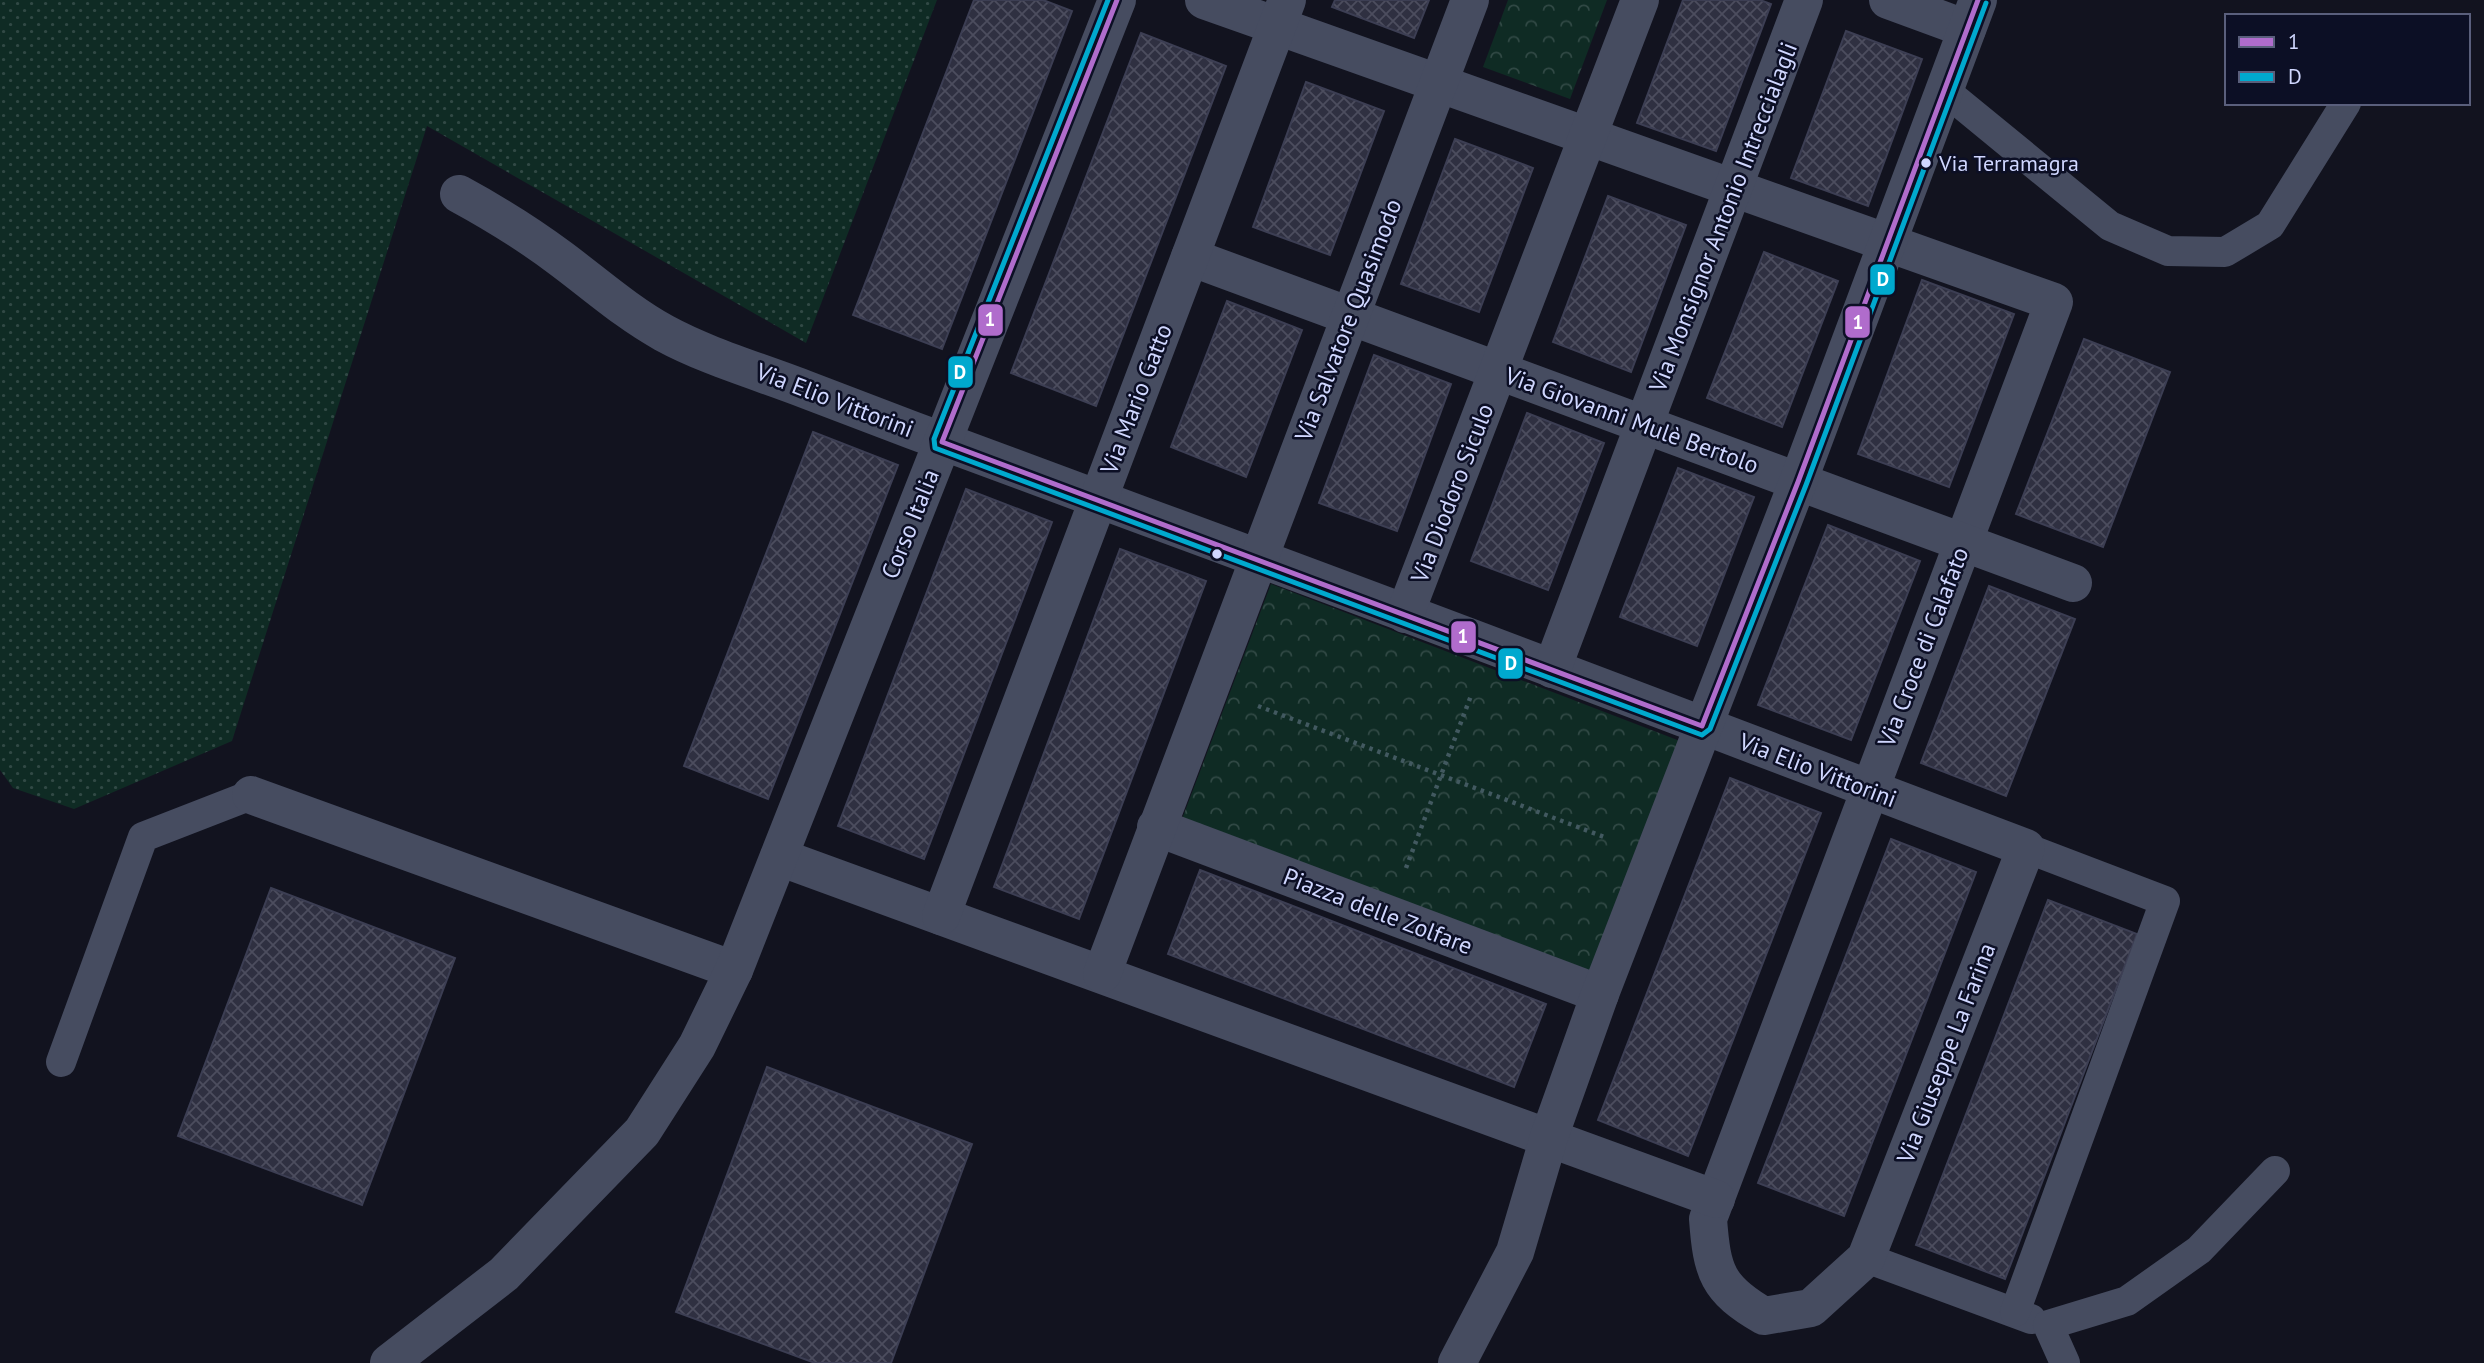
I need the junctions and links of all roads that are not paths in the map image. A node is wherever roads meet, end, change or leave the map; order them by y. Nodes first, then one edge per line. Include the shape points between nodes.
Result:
1 (1117, 0) edge
2 (1204, 0) edge
3 (1470, 0) edge
4 (1640, 0) edge
5 (1804, 0) edge
6 (1888, 0) edge
7 (1282, 13) edge
8 (1972, 14) edge
9 (1438, 83) junction
10 (1944, 90) junction
11 (2345, 105) edge
12 (1589, 137) junction
13 (1734, 188) junction
14 (459, 194) dead end
15 (1886, 242) junction
16 (1190, 257) junction
17 (1349, 316) junction
18 (1499, 371) junction
19 (1644, 425) junction
20 (943, 442) junction
21 (1798, 482) junction
22 (1098, 499) junction
23 (1964, 543) junction
24 (1258, 558) junction
25 (2073, 583) dead end
26 (1405, 614) junction
27 (1552, 669) junction
28 (1702, 726) junction
29 (1869, 789) junction
30 (251, 795) joint
31 (1156, 827) junction
32 (2026, 848) junction
33 (779, 857) junction
34 (941, 916) junction
35 (734, 970) junction
36 (1102, 974) junction
37 (1600, 994) junction
38 (61, 1062) dead end
39 (1549, 1137) junction
40 (2275, 1171) dead end
41 (1716, 1199) junction
42 (1866, 1258) junction
43 (2015, 1312) junction
44 (2048, 1325) junction
45 (396, 1362) edge
46 (1457, 1363) edge
47 (2065, 1363) edge

1 - 20 street, Corso Italia
2 - 7 street
3 - 9 street, Via Salvatore Quasimodo
4 - 12 street, Via Diodoro Siculo
5 - 13 street, Via Monsignor Antonio Intreccialagli
6 - 8 street
7 - 9 street
7 - 16 street, Via Mario Gatto
8 - 10 street
9 - 12 street
9 - 17 street, Via Salvatore Quasimodo
10 - 11 lane via 2110,226 2168,251 2225,252 2270,225
10 - 15 street
12 - 13 street
12 - 18 street, Via Diodoro Siculo
13 - 15 street
13 - 19 street, Via Monsignor Antonio Intreccialagli
14 - 20 street, Via Elio Vittorini via 508,221 619,306 668,336
15 - 21 street
15 - 23 street, Via Croce di Calafato via 2054,302
16 - 17 street, Via Giovanni Mulè Bertolo
16 - 22 street, Via Mario Gatto
17 - 18 street, Via Giovanni Mulè Bertolo
17 - 24 street, Via Salvatore Quasimodo
18 - 19 street, Via Giovanni Mulè Bertolo
18 - 26 street, Via Diodoro Siculo
19 - 21 street, Via Giovanni Mulè Bertolo
19 - 27 street, Via Monsignor Antonio Intreccialagli
20 - 22 street, Via Elio Vittorini
20 - 33 street, Corso Italia
21 - 23 street, Via Giovanni Mulè Bertolo
21 - 28 street
22 - 24 street, Via Elio Vittorini
22 - 34 street, Via Mario Gatto
23 - 25 street, Via Giovanni Mulè Bertolo
23 - 29 street, Via Croce di Calafato
24 - 26 street, Via Elio Vittorini
24 - 31 street
26 - 27 street, Via Elio Vittorini
27 - 28 street, Via Elio Vittorini
28 - 29 street, Via Elio Vittorini
28 - 37 street
29 - 32 street, Via Elio Vittorini
29 - 41 street, Via Croce di Calafato
30 - 35 street
30 - 38 lane via 143,836
31 - 36 street
31 - 37 street, Piazza delle Zolfare
32 - 42 street, Via Giuseppe La Farina
32 - 43 lane via 2165,901
33 - 34 street
33 - 35 street, Corso Italia
34 - 36 street
35 - 45 street, Corso Italia via 697,1046 642,1132 505,1274
36 - 39 street
37 - 39 street
39 - 41 street
39 - 46 street via 1515,1252
40 - 44 lane via 2199,1250 2127,1301
41 - 42 street, Via Croce di Calafato via 1708,1219 1711,1262 1734,1298 1764,1316 1811,1308
42 - 43 lane
43 - 44 lane
44 - 47 lane

